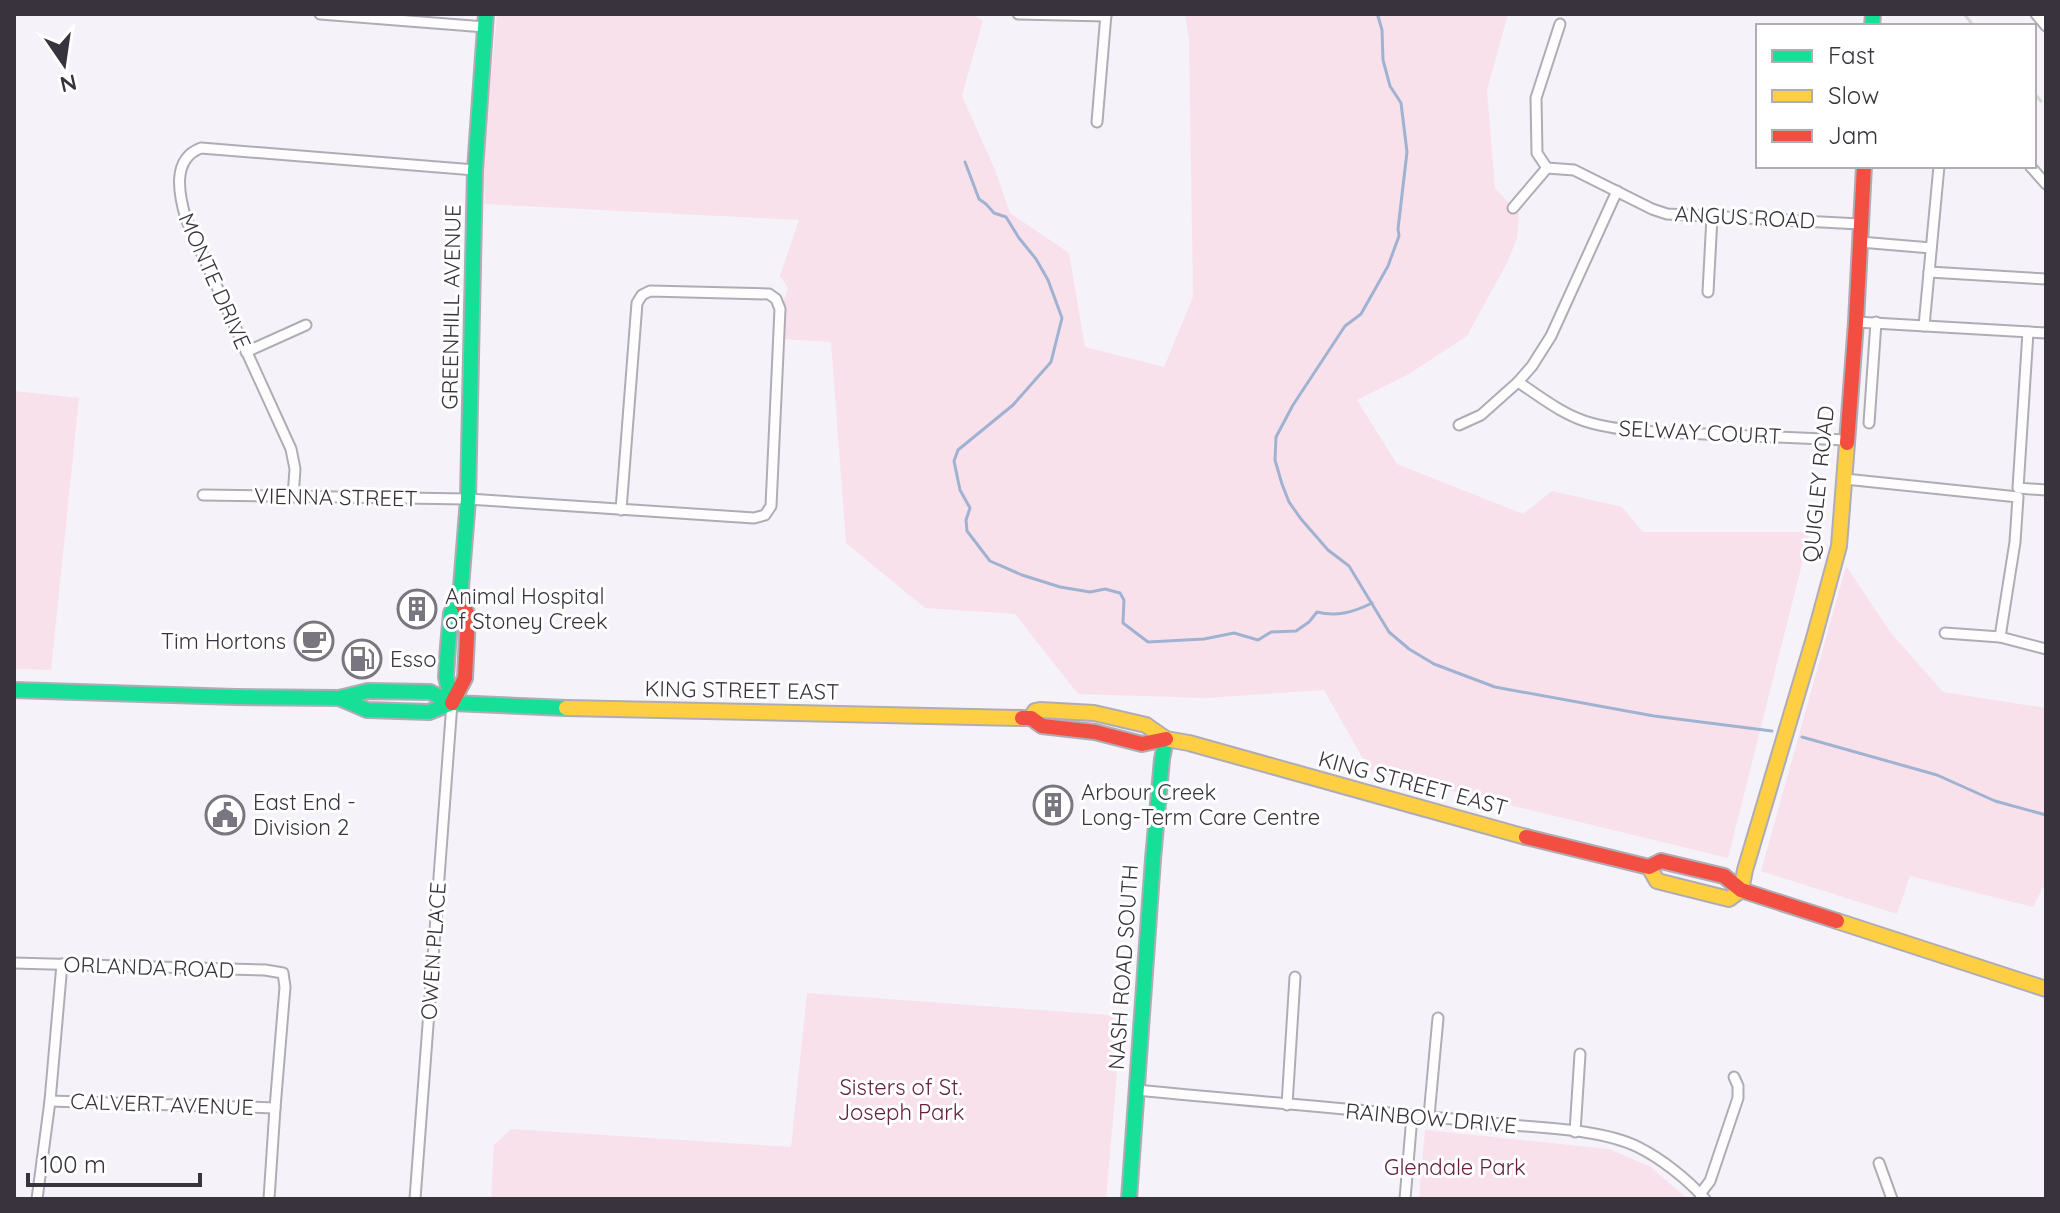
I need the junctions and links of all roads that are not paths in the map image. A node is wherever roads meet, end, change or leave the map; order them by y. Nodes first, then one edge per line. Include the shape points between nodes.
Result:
1 (320, 14) edge
2 (1018, 14) edge
3 (2036, 14) edge
4 (1106, 15) edge
5 (485, 21) edge
6 (2045, 23) edge
7 (1560, 24) dead end
8 (1097, 122) dead end
9 (1547, 168) junction
10 (1864, 168) edge
11 (1939, 168) edge
12 (2032, 168) edge
13 (475, 170) junction
14 (2046, 184) edge
15 (1617, 191) junction
16 (1513, 208) dead end
17 (1712, 217) junction
18 (1860, 224) junction
19 (1860, 242) junction
20 (1931, 248) junction
21 (1929, 272) junction
22 (2046, 279) edge
23 (1708, 292) dead end
24 (1856, 322) junction
25 (1876, 322) junction
26 (306, 325) dead end
27 (1924, 326) junction
28 (2028, 332) junction
29 (2046, 333) edge
30 (246, 352) junction
31 (1518, 382) junction
32 (1869, 423) dead end
33 (1459, 425) dead end
34 (1846, 440) junction
35 (1845, 479) junction
36 (2046, 490) edge
37 (203, 495) dead end
38 (293, 497) junction
39 (468, 499) junction
40 (621, 510) junction
41 (1945, 633) dead end
42 (2000, 637) junction
43 (2046, 649) edge
44 (14, 690) edge
45 (452, 703) junction
46 (1166, 739) junction
47 (1649, 867) junction
48 (1741, 890) junction
49 (14, 963) edge
50 (62, 964) junction
51 (1295, 977) dead end
52 (2046, 989) edge
53 (1438, 1018) dead end
54 (1580, 1054) dead end
55 (1734, 1077) dead end
56 (1137, 1090) junction
57 (50, 1101) junction
58 (1287, 1105) junction
59 (275, 1108) junction
60 (1412, 1116) junction
61 (1429, 1116) junction
62 (1575, 1132) junction
63 (1879, 1163) dead end
64 (1702, 1197) edge
65 (37, 1199) edge
66 (269, 1199) edge
67 (415, 1199) edge
68 (1129, 1199) edge
69 (1405, 1199) edge
70 (1892, 1199) edge

1 - 5 street
2 - 4 street
3 - 6 street
4 - 8 street
5 - 13 main road, GREENHILL AVENUE
7 - 9 street via 1536,98 1537,153
9 - 15 street, ANGUS ROAD via 1574,170
9 - 16 street
10 - 18 main road, QUIGLEY ROAD
11 - 20 street
12 - 14 street
13 - 30 street, MONTE DRIVE via 192,151 180,173 181,203
13 - 39 main road, GREENHILL AVENUE
15 - 17 street, ANGUS ROAD via 1667,214
15 - 31 street via 1551,336
17 - 18 street, ANGUS ROAD
17 - 23 street
18 - 19 main road, QUIGLEY ROAD
19 - 20 street
19 - 24 main road, QUIGLEY ROAD
20 - 21 street
21 - 22 street
21 - 27 street
24 - 25 street
24 - 34 main road, QUIGLEY ROAD
25 - 27 street
25 - 32 street
26 - 30 street
27 - 28 street
28 - 29 street
28 - 36 street via 2018,488
30 - 38 street, MONTE DRIVE via 291,449
31 - 33 street via 1481,415
31 - 34 street, SELWAY COURT via 1564,412 1603,426
34 - 35 main road, QUIGLEY ROAD
35 - 42 street via 2018,497
35 - 48 main road, QUIGLEY ROAD via 1839,546
37 - 38 street, VIENNA STREET
38 - 39 street, VIENNA STREET
39 - 40 street, VIENNA STREET
39 - 45 main road, GREENHILL AVENUE via 460,600 468,615 465,678
40 - 40 street, VIENNA STREET via 765,515 771,506 780,309 769,294 642,295 637,303
41 - 42 street
42 - 43 street
44 - 45 main road, KING STREET EAST via 339,698 367,710 429,712
45 - 46 main road, KING STREET EAST via 1031,718 1037,710 1094,713 1146,725
45 - 67 street, OWEN PLACE
46 - 47 main road, KING STREET EAST
46 - 56 main road, NASH ROAD SOUTH
47 - 48 main road, KING STREET EAST via 1661,861 1724,876
47 - 48 main road, KING STREET EAST via 1657,881 1718,897 1729,899
48 - 52 main road, KING STREET EAST
49 - 50 street, ORLANDA ROAD
50 - 57 street
50 - 59 street, ORLANDA ROAD via 283,973
51 - 58 street
53 - 61 street
54 - 62 street
55 - 64 street via 1738,1098
56 - 58 street, RAINBOW DRIVE
56 - 68 main road, NASH ROAD SOUTH
57 - 59 street, CALVERT AVENUE
57 - 65 street
58 - 60 street, RAINBOW DRIVE
59 - 66 street
60 - 61 street, RAINBOW DRIVE
60 - 69 street
61 - 62 street, RAINBOW DRIVE
62 - 64 street, RAINBOW DRIVE via 1637,1146
63 - 70 street

